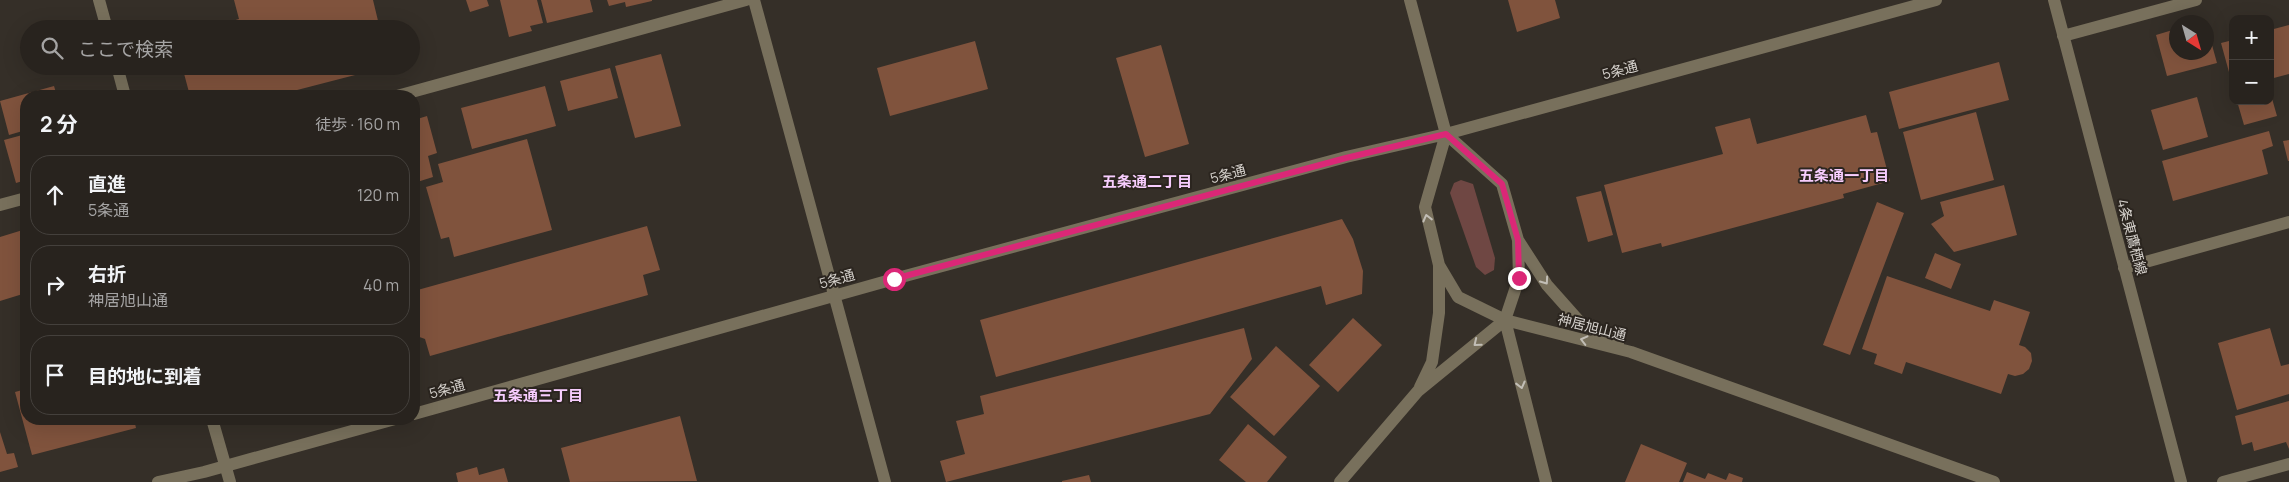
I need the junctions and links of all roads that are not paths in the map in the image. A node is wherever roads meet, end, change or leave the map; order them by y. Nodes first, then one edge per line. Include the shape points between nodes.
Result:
1 (99, 0) edge
2 (746, 0) edge
3 (754, 0) edge
4 (1410, 0) edge
5 (1936, 0) edge
6 (2054, 0) edge
7 (2196, 0) edge
8 (105, 20) edge
9 (2063, 36) junction
10 (119, 75) edge
11 (123, 90) edge
12 (419, 90) edge
13 (1446, 134) junction
14 (20, 200) edge
15 (0, 205) edge
16 (2289, 222) edge
17 (1518, 240) junction
18 (1439, 265) junction
19 (2124, 268) junction
20 (834, 296) junction
21 (1505, 320) junction
22 (1631, 352) junction
23 (1418, 391) junction
24 (420, 412) edge
25 (214, 425) edge
26 (373, 425) edge
27 (2289, 464) edge
28 (226, 466) junction
29 (158, 482) edge
30 (230, 482) edge
31 (885, 482) edge
32 (1340, 482) edge
33 (1546, 482) edge
34 (1994, 482) edge
35 (2181, 482) edge
36 (2223, 482) edge

1 - 8 street
2 - 12 street
3 - 20 street
4 - 13 street
5 - 13 street, 5条通
6 - 9 street, 4条東鷹栖線
7 - 9 street
9 - 19 street, 4条東鷹栖線
10 - 11 street
13 - 17 street, 神居旭山通 via 1502,184
18 -> 13 street, 神居旭山通 via 1425,207
13 - 20 street, 5条通
14 - 15 street
16 - 19 street
17 - 21 street, 神居旭山通 via 1519,278
17 -> 22 street, 神居旭山通 via 1547,285 1579,321
18 - 21 street, 神居旭山通 via 1458,298
18 - 23 street, 神居旭山通 via 1439,313 1432,362
19 - 35 street, 4条東鷹栖線
20 - 24 street, 5条通
20 - 31 street
22 -> 21 street, 神居旭山通
21 -> 23 street, 神居旭山通
21 -> 33 street
22 - 34 street
23 - 32 street, 神居旭山通
25 - 28 street
26 - 28 street
27 - 36 street
28 - 29 street
28 - 30 street

